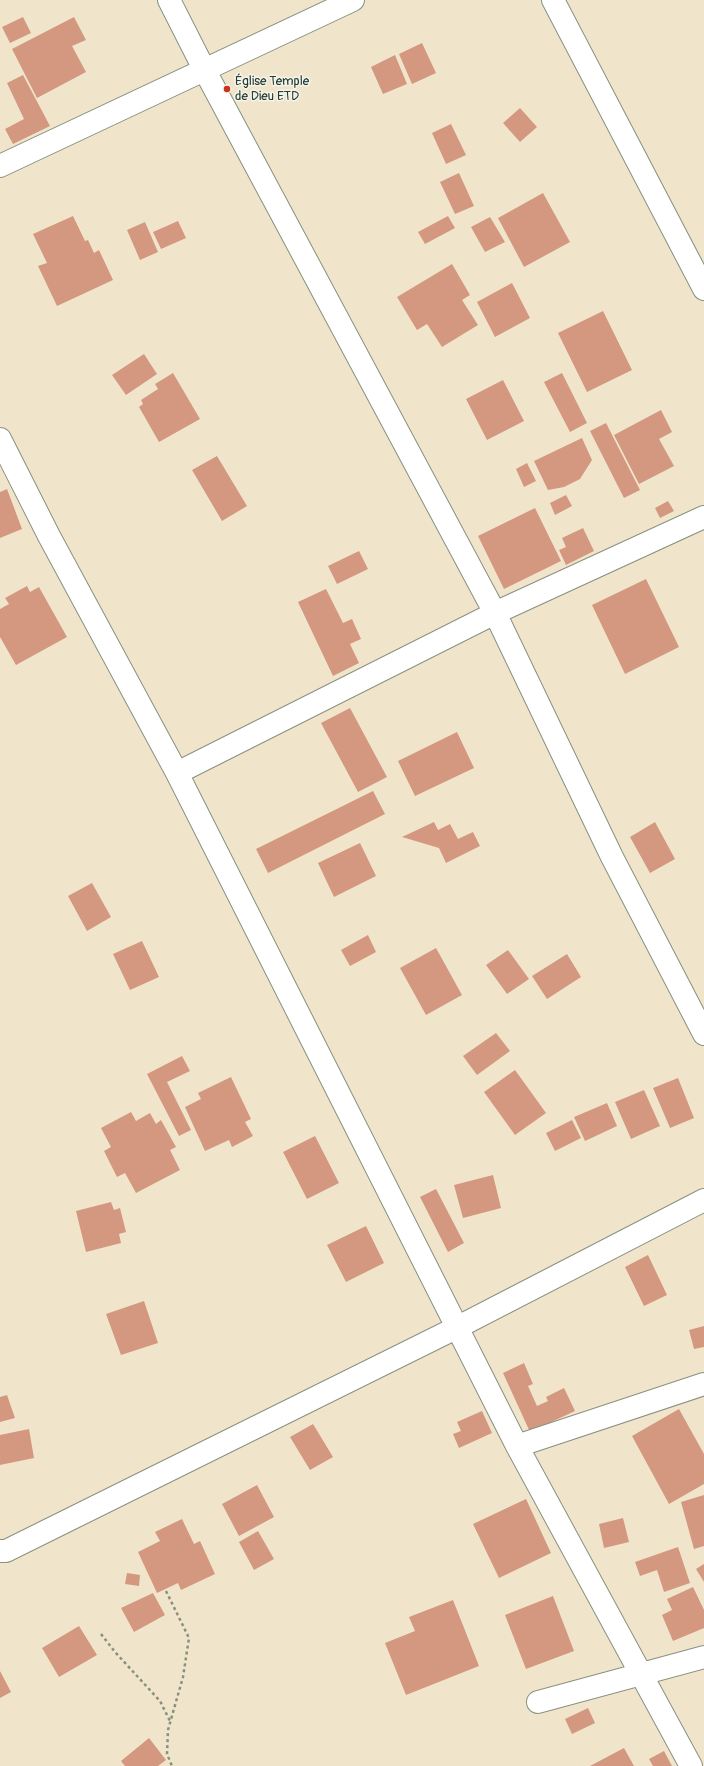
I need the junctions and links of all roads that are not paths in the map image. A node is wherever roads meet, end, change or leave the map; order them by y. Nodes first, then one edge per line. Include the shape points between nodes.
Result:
1 (169, 0) edge
2 (353, 0) edge
3 (553, 0) edge
4 (204, 69) junction
5 (0, 166) edge
6 (704, 289) edge
7 (0, 439) edge
8 (704, 517) edge
9 (495, 614) junction
10 (177, 773) junction
11 (704, 1034) edge
12 (704, 1200) edge
13 (458, 1327) junction
14 (704, 1384) edge
15 (517, 1446) junction
16 (0, 1551) edge
17 (704, 1657) edge
18 (643, 1675) junction
19 (538, 1702) dead end
20 (691, 1766) edge

1 - 4 street
2 - 4 street
3 - 6 street
4 - 5 street
4 - 9 street
7 - 10 street
8 - 9 street
9 - 10 street
9 - 11 street via 612,857
10 - 13 street
12 - 13 street
13 - 15 street
13 - 16 street via 6,1551
14 - 15 street
15 - 18 street
17 - 18 street
18 - 19 street
18 - 20 street

